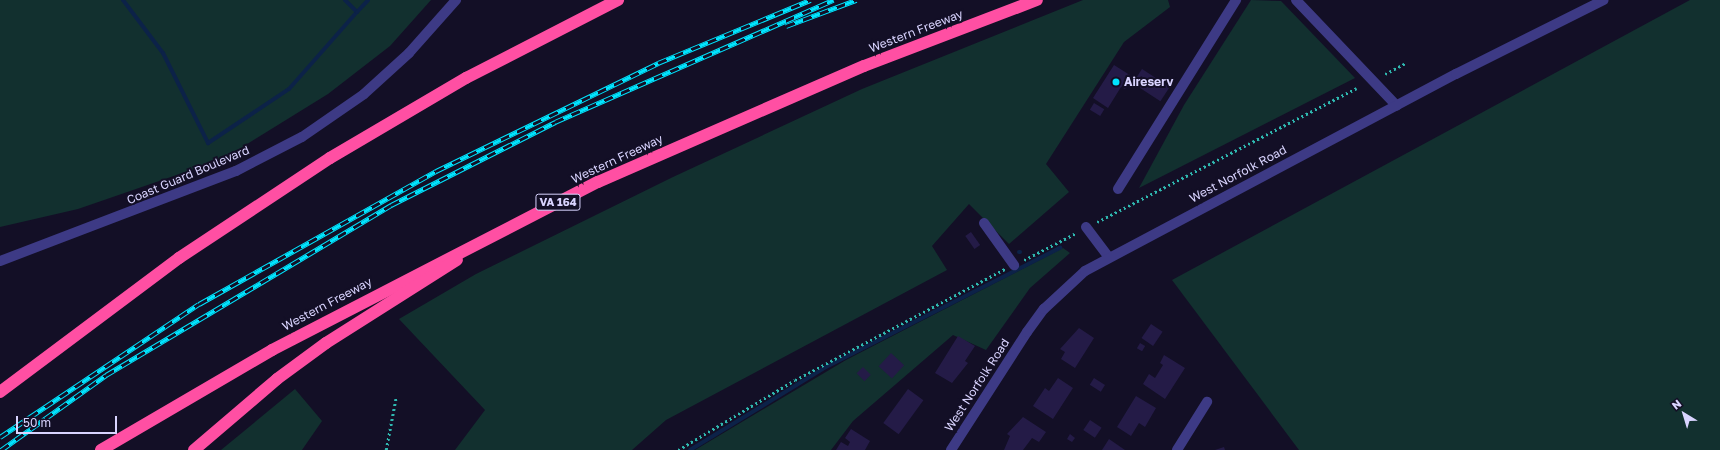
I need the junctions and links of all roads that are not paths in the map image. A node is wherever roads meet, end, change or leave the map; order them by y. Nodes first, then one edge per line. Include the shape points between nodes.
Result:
1 (456, 0) edge
2 (618, 0) edge
3 (1037, 0) edge
4 (1236, 0) edge
5 (1296, 0) edge
6 (1604, 0) edge
7 (1397, 106) junction
8 (598, 182) junction
9 (1118, 189) dead end
10 (984, 223) dead end
11 (1086, 227) road end
12 (1108, 256) junction
13 (0, 261) edge
14 (1014, 265) road end
15 (0, 392) edge
16 (1207, 402) dead end
17 (101, 450) edge
18 (194, 450) edge
19 (951, 450) edge
20 (1177, 450) edge

1 - 13 street, Coast Guard Boulevard via 409,53 369,89 302,137 236,171
2 - 15 highway via 466,78 324,162 179,258
3 - 8 highway, Western Freeway / VA 164 via 857,69
4 - 9 street
5 - 7 street
6 - 7 street, West Norfolk Road
7 - 12 street, West Norfolk Road
8 - 17 highway, Western Freeway / VA 164 via 272,350
8 - 18 highway via 448,266 332,339 277,379
10 - 14 street
11 - 12 street
12 - 19 street, West Norfolk Road via 1064,289 1044,309
16 - 20 street

